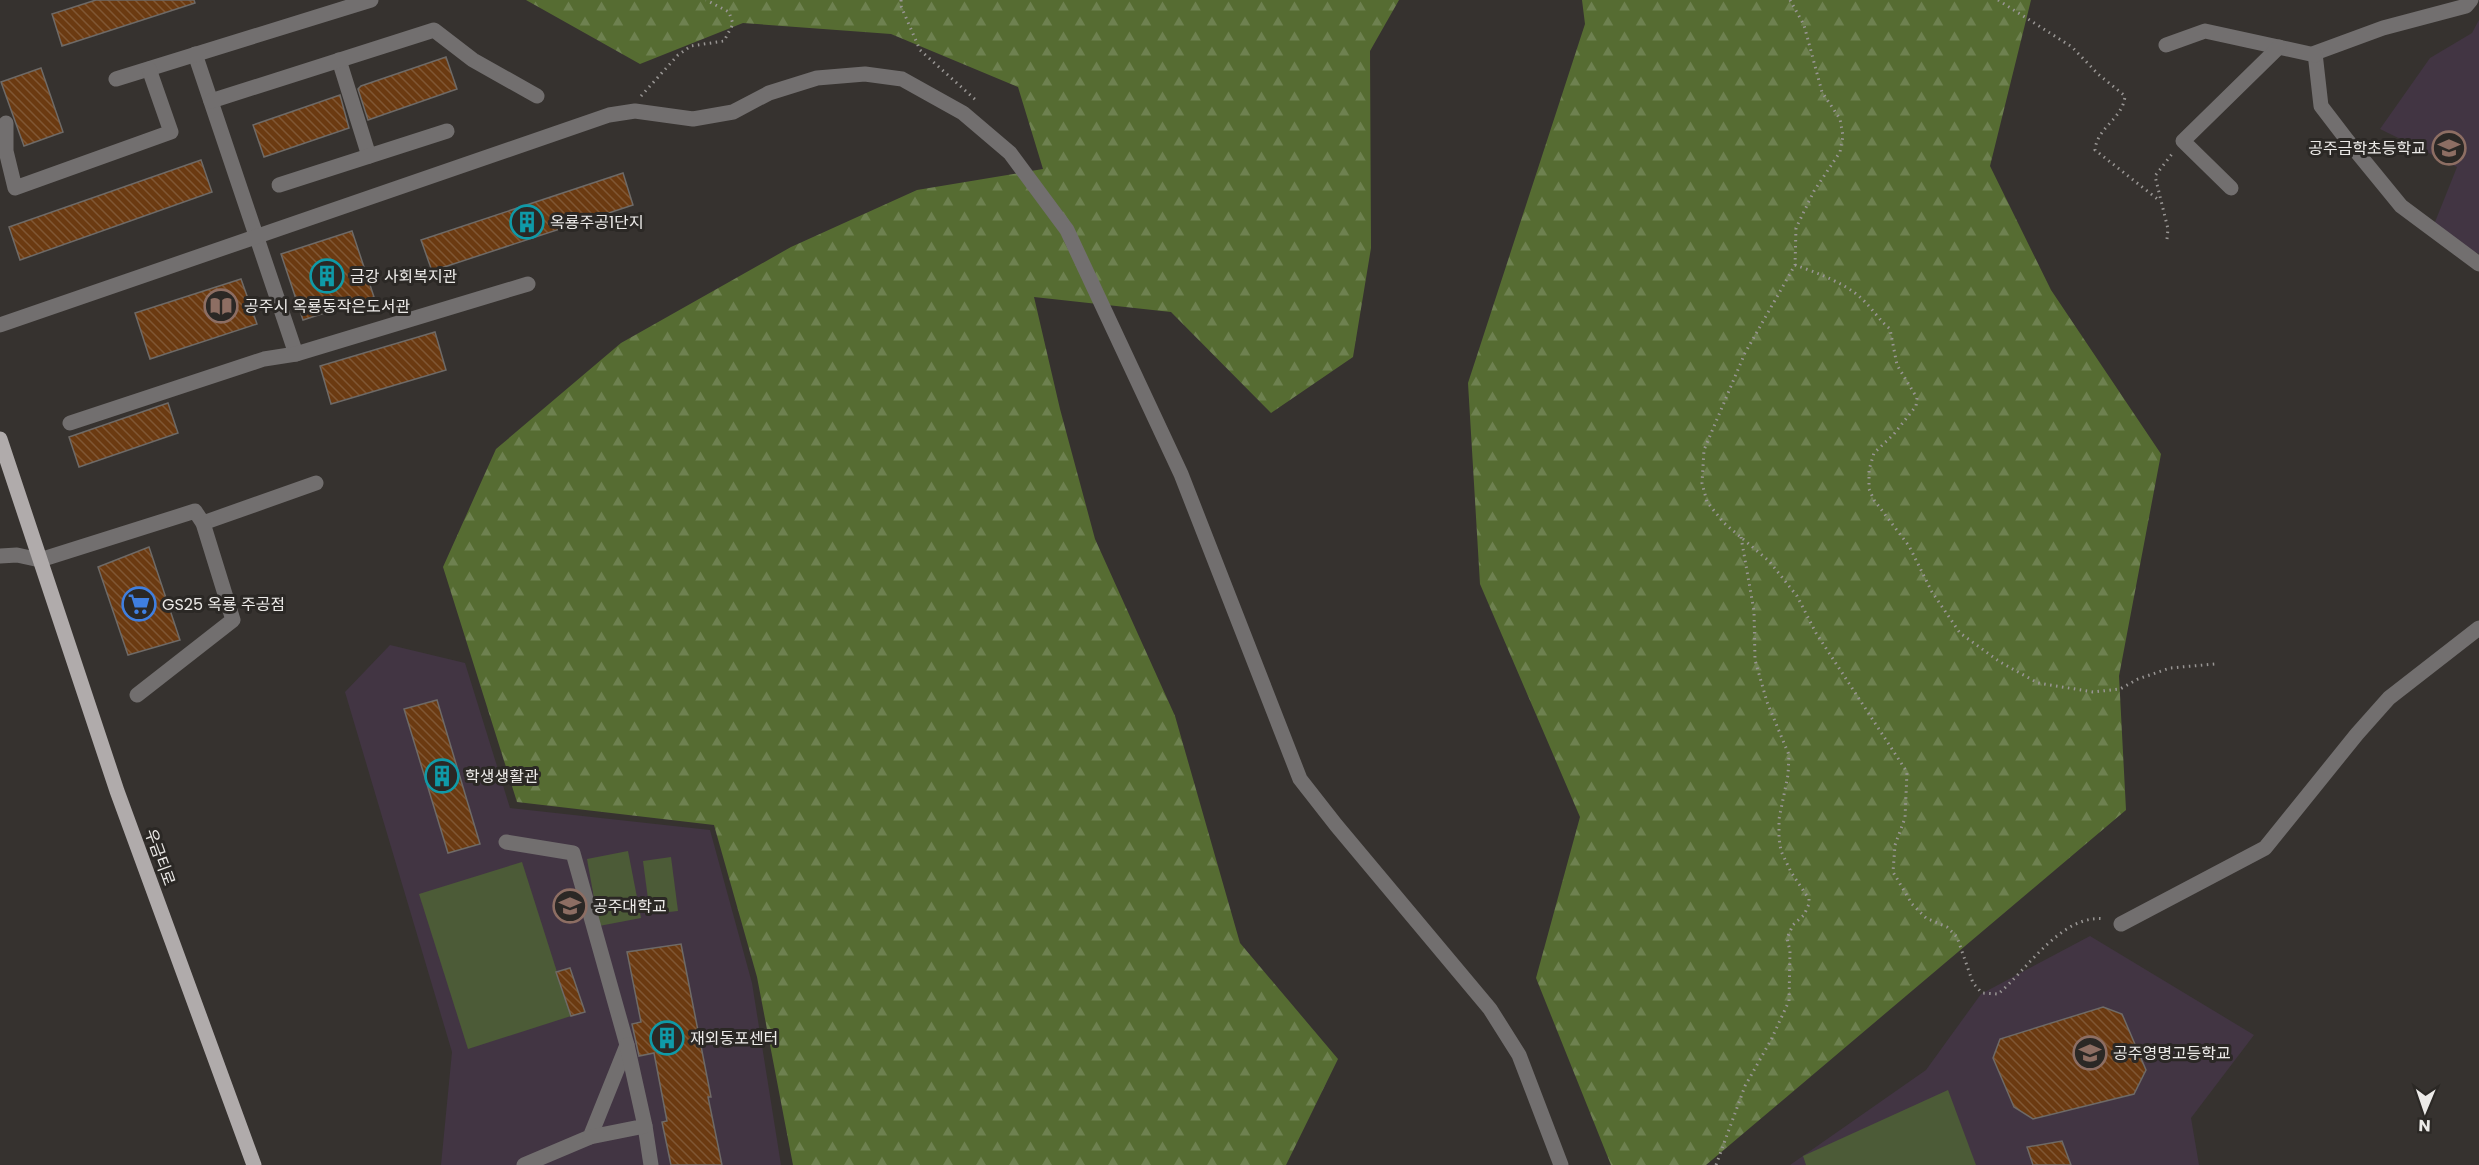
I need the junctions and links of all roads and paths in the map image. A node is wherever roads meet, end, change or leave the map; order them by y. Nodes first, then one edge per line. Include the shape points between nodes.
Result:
1 (371, 0) edge
2 (706, 0) edge
3 (901, 0) edge
4 (1790, 0) edge
5 (1998, 0) edge
6 (2471, 0) edge
7 (2166, 45) dead end
8 (2279, 46) junction
9 (195, 54) junction
10 (2315, 55) junction
11 (339, 60) junction
12 (150, 69) junction
13 (116, 79) dead end
14 (537, 96) dead end
15 (211, 101) junction
16 (985, 108) dead end
17 (635, 111) junction
18 (6, 123) dead end
19 (447, 131) dead end
20 (2182, 141) junction
21 (369, 156) junction
22 (279, 185) dead end
23 (2231, 188) dead end
24 (2160, 201) junction
25 (257, 236) junction
26 (2167, 239) dead end
27 (2479, 264) edge
28 (1795, 265) junction
29 (528, 284) dead end
30 (0, 325) edge
31 (296, 354) junction
32 (70, 423) dead end
33 (0, 439) edge
34 (316, 483) dead end
35 (202, 523) junction
36 (1741, 536) junction
37 (0, 556) edge
38 (40, 560) junction
39 (2479, 628) edge
40 (2215, 664) dead end
41 (137, 695) dead end
42 (506, 842) dead end
43 (2121, 924) joint
44 (627, 1045) junction
45 (645, 1126) junction
46 (590, 1137) junction
47 (254, 1165) edge
48 (524, 1165) edge
49 (651, 1165) edge
50 (1561, 1165) edge
51 (1716, 1165) edge

1 - 9 street
2 - 17 path via 729,12 733,24 724,41 691,46 678,56 639,99
3 - 16 path via 920,50
4 - 28 path via 1804,25 1822,92 1840,119 1843,136 1840,152 1796,228
5 - 24 path via 2072,47 2125,96 2124,108 2096,139 2095,150
6 - 10 street via 2466,6 2383,28
7 - 8 street via 2205,31
8 - 10 street
8 - 20 street
9 - 12 street
9 - 15 street
10 - 27 street via 2321,106 2347,140 2401,206
11 - 14 street via 434,30 473,60
11 - 15 street
11 - 21 street
12 - 13 street
12 - 18 street via 171,132 15,188 6,151
15 - 25 street
17 - 25 street via 609,115
17 - 50 street via 693,119 733,112 769,93 817,78 865,74 902,80 963,113 1010,153 1067,230 1181,474 1300,779 1490,1009 1519,1055
19 - 21 street
20 - 23 street
20 - 24 path via 2155,176
21 - 22 street
24 - 26 path
25 - 30 street
25 - 31 street
28 - 36 path via 1745,352 1704,450 1702,483 1707,502
28 - 40 path via 1818,273 1861,298 1890,329 1897,365 1917,398 1916,406 1874,453 1869,489 1909,546 1932,592 1960,633 2038,683 2093,692 2120,689 2170,668
29 - 31 street
31 - 32 street via 264,359
33 - 38 main road, 우금티로
34 - 35 street
35 - 38 street via 195,511
35 - 41 street via 233,620
36 - 43 path via 1769,561 1797,596 1822,642 1907,772 1905,818 1895,845 1893,872 1912,904 1926,918 1958,937 1973,983 1982,993 1998,994 2068,928 2097,918
36 - 51 path via 1754,611 1755,660 1789,755 1779,819 1781,851 1809,904 1789,930 1789,1001 1745,1086
37 - 38 street
38 - 47 main road, 우금티로 via 117,791
39 - 43 street via 2389,698 2265,848
42 - 44 street via 573,853
44 - 45 street
44 - 46 street
45 - 46 street
45 - 49 street
46 - 48 street

